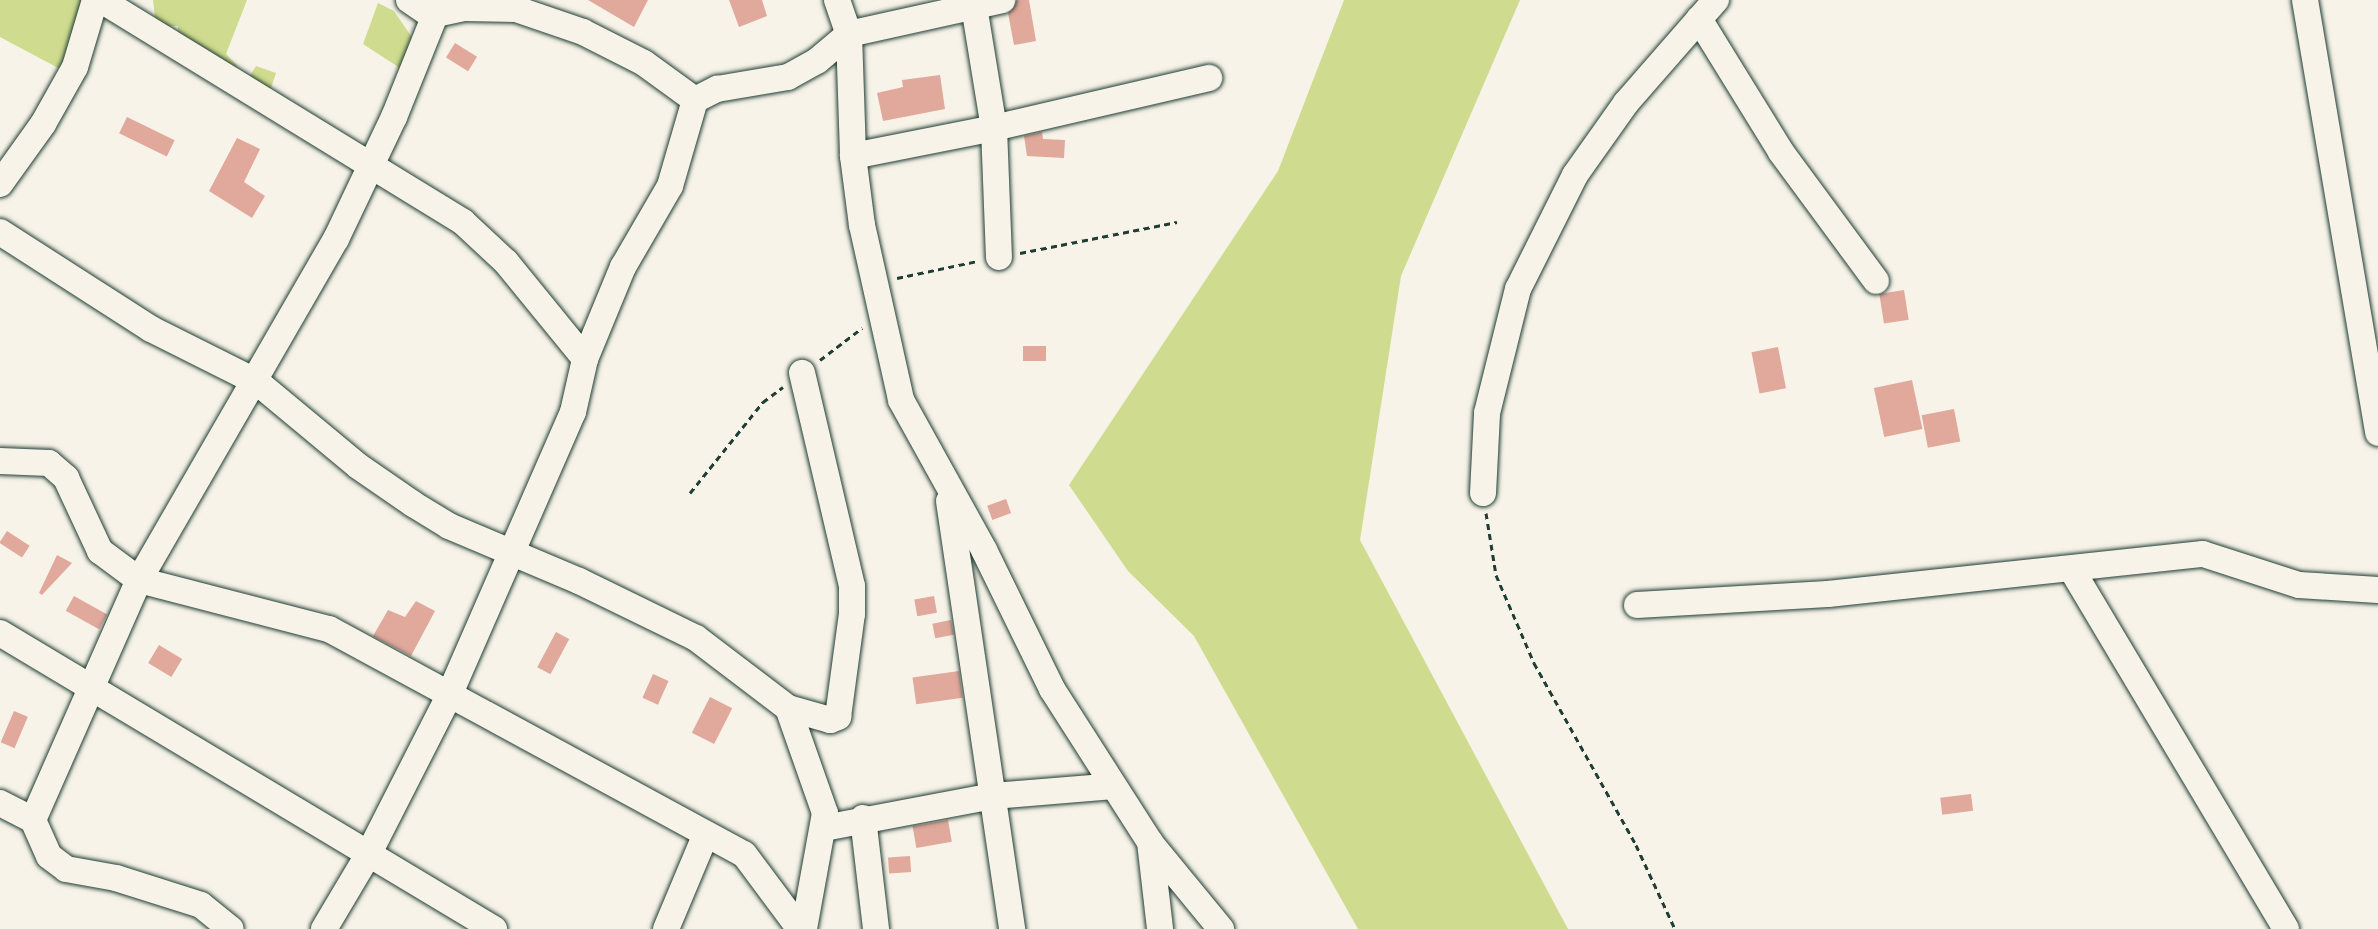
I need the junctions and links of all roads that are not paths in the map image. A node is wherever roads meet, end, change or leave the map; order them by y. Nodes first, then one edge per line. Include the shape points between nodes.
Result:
1 (95, 0) edge
2 (101, 0) edge
3 (409, 0) edge
4 (837, 0) edge
5 (1002, 0) edge
6 (1716, 0) edge
7 (2305, 0) edge
8 (973, 3) edge
9 (436, 7) edge
10 (1699, 20) junction
11 (849, 34) junction
12 (1209, 78) dead end
13 (695, 100) junction
14 (994, 128) junction
15 (853, 156) junction
16 (369, 165) junction
17 (0, 184) edge
18 (0, 232) edge
19 (999, 257) road end
20 (1876, 281) dead end
21 (585, 359) junction
22 (802, 373) road end
23 (256, 382) junction
24 (2378, 433) edge
25 (0, 461) edge
26 (947, 485) junction
27 (1483, 493) road end
28 (509, 550) junction
29 (2072, 570) junction
30 (139, 580) junction
31 (2378, 590) edge
32 (1637, 605) dead end
33 (0, 633) edge
34 (94, 690) junction
35 (448, 698) junction
36 (788, 708) junction
37 (1114, 786) junction
38 (993, 796) junction
39 (0, 803) edge
40 (863, 818) junction
41 (33, 820) junction
42 (824, 828) junction
43 (706, 834) junction
44 (1150, 842) junction
45 (368, 855) junction
46 (231, 929) edge
47 (324, 929) edge
48 (494, 929) edge
49 (666, 929) edge
50 (802, 929) edge
51 (876, 929) edge
52 (1012, 929) edge
53 (1160, 929) edge
54 (1221, 929) edge
55 (2286, 929) edge

1 - 17 street via 75,66 43,124
2 - 16 street
3 - 9 street
4 - 11 street
5 - 8 street
6 - 10 street
7 - 24 street
8 - 11 street
8 - 14 street
9 - 13 street via 516,9 583,33 644,63
9 - 16 street via 394,117
10 - 20 street via 1781,152
10 - 27 street via 1626,103 1575,175 1518,290 1487,413
11 - 13 street via 817,62 788,77 717,88
11 - 15 street
12 - 14 street
13 - 21 street via 670,186 623,267
14 - 15 street
14 - 19 street
15 - 26 street via 880,314 901,400
16 - 21 street via 462,222 506,262
16 - 23 street via 336,239
18 - 23 street via 151,329
21 - 28 street via 573,412
22 - 36 street via 852,586 852,614 838,717 830,720
23 - 28 street via 413,504 449,526
23 - 30 street
25 - 30 street via 49,463 66,478 100,551
26 - 37 street via 984,550 1052,689
26 - 38 street
28 - 35 street
28 - 36 street via 696,638
29 - 31 street via 2203,554 2299,585
29 - 32 street via 1828,594
29 - 55 street
30 - 34 street
30 - 35 street via 329,629
33 - 34 street
34 - 41 street
34 - 45 street
35 - 43 street
35 - 45 street
36 - 42 street via 825,813
37 - 38 street
37 - 44 street
38 - 40 street
38 - 52 street
39 - 41 street
40 - 42 street
40 - 51 street
41 - 46 street via 49,856 66,869 116,878 201,905
42 - 50 street
43 - 49 street
43 - 50 street via 744,854
44 - 53 street
44 - 54 street
45 - 47 street
45 - 48 street

